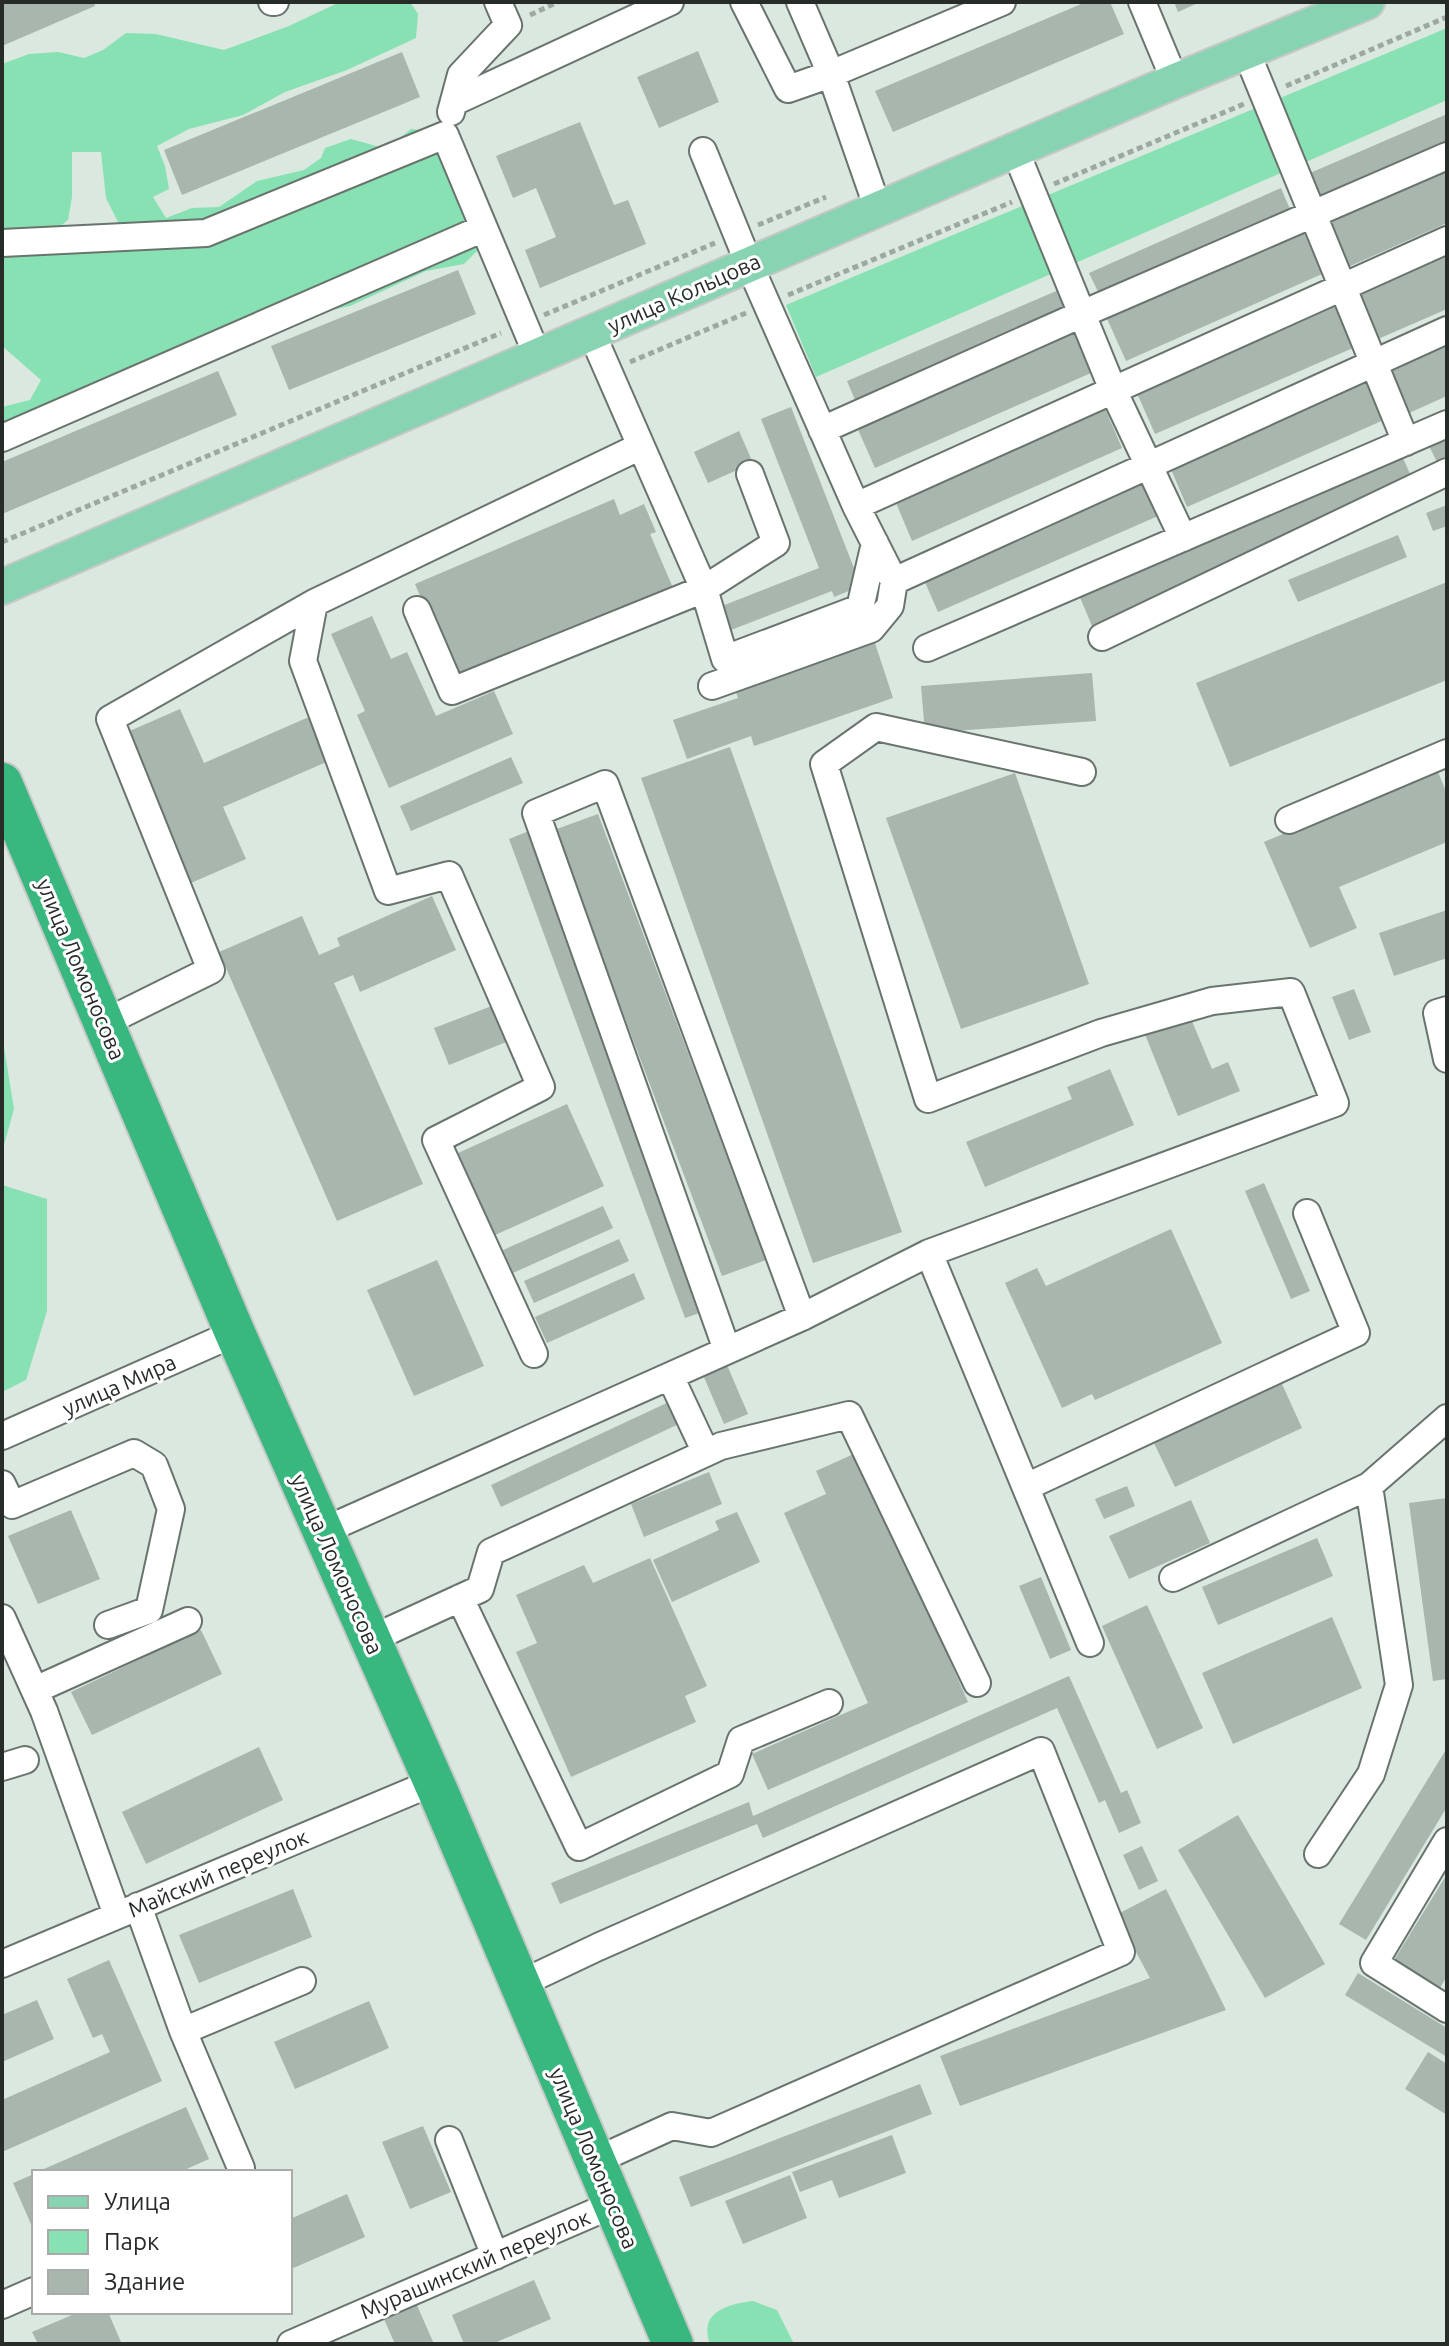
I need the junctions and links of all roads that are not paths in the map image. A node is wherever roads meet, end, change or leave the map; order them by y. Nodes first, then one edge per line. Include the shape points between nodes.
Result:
1 (498, 2) edge
2 (670, 2) edge
3 (744, 2) edge
4 (800, 2) edge
5 (1002, 2) edge
6 (1142, 2) edge
7 (1367, 2) edge
8 (1246, 51) junction
9 (831, 74) junction
10 (1175, 81) junction
11 (454, 102) junction
12 (445, 135) junction
13 (1015, 150) junction
14 (703, 151) dead end
15 (1447, 156) edge
16 (873, 194) junction
17 (1312, 214) junction
18 (484, 228) junction
19 (1447, 240) edge
20 (2, 243) edge
21 (743, 249) junction
22 (1342, 287) junction
23 (1082, 314) junction
24 (1447, 330) edge
25 (592, 334) junction
26 (538, 357) junction
27 (1374, 364) junction
28 (1113, 390) junction
29 (1447, 424) edge
30 (822, 430) junction
31 (2, 438) edge
32 (1406, 442) junction
33 (641, 446) junction
34 (1149, 466) junction
35 (1447, 472) edge
36 (750, 474) dead end
37 (856, 506) junction
38 (1183, 538) junction
39 (875, 543) junction
40 (894, 581) junction
41 (2, 587) edge
42 (704, 589) junction
43 (314, 603) junction
44 (417, 610) dead end
45 (1102, 637) dead end
46 (927, 648) dead end
47 (712, 686) dead end
48 (1447, 753) edge
49 (1082, 772) dead end
50 (2, 783) edge
51 (1289, 820) dead end
52 (1447, 1010) edge
53 (104, 1023) junction
54 (1447, 1059) edge
55 (1307, 1213) dead end
56 (929, 1253) junction
57 (802, 1317) junction
58 (235, 1333) junction
59 (727, 1350) junction
60 (534, 1354) dead end
61 (670, 1376) junction
62 (1447, 1418) edge
63 (2, 1436) edge
64 (706, 1453) junction
65 (2, 1484) edge
66 (1369, 1486) junction
67 (1026, 1487) junction
68 (323, 1531) junction
69 (1173, 1578) dead end
70 (460, 1598) junction
71 (2, 1618) edge
72 (188, 1621) dead end
73 (108, 1625) dead end
74 (371, 1639) junction
75 (1090, 1643) dead end
76 (977, 1683) dead end
77 (35, 1690) junction
78 (829, 1703) dead end
79 (434, 1782) junction
80 (1447, 1841) edge
81 (1318, 1854) dead end
82 (128, 1911) junction
83 (2, 1964) edge
84 (302, 1981) dead end
85 (520, 1984) junction
86 (1447, 2009) edge
87 (183, 2031) junction
88 (449, 2140) dead end
89 (595, 2161) junction
90 (240, 2170) edge
91 (614, 2204) junction
92 (495, 2256) junction
93 (32, 2292) edge
94 (2, 2305) edge
95 (291, 2344) edge
96 (673, 2344) edge

1 - 11 street via 508,25 461,75
2 - 11 street
3 - 9 street via 788,89
4 - 9 street
5 - 9 street
6 - 10 street
7 - 8 main road, улица Кольцова
8 - 10 main road, улица Кольцова
8 - 17 street
9 - 16 street
10 - 13 main road, улица Кольцова
11 - 12 street
12 - 18 street
12 - 20 street via 206,233
13 - 16 main road, улица Кольцова
13 - 23 street
14 - 21 street
15 - 17 street
16 - 21 main road, улица Кольцова
17 - 22 street
17 - 23 street
18 - 26 street
18 - 31 street
19 - 22 street
21 - 25 main road, улица Кольцова
21 - 30 street
22 - 27 street
22 - 28 street
23 - 28 street
23 - 30 street
24 - 27 street
25 - 26 main road, улица Кольцова
25 - 33 street
26 - 41 main road, улица Кольцова
27 - 32 street
27 - 34 street
28 - 34 street
28 - 37 street
29 - 32 street
30 - 37 street
32 - 38 street
33 - 42 street
33 - 43 street
34 - 38 street
34 - 40 street
35 - 45 street
36 - 42 street via 776,543
37 - 39 street
38 - 46 street
39 - 40 street
39 - 42 street via 860,608 725,659
40 - 47 street via 890,606 871,629
42 - 44 street via 452,691
43 - 53 street via 110,719 211,970
43 - 60 street via 303,661 388,891 449,875 541,1087 436,1140
48 - 51 street
49 - 56 street via 876,727 824,764 928,1099 1101,1033 1212,1001 1291,992 1335,1103
50 - 53 highway, улица Ломоносова
52 - 54 street via 1437,1013
53 - 58 highway, улица Ломоносова
55 - 67 street via 1356,1333
56 - 57 street
56 - 67 street
57 - 59 street
57 - 59 street via 605,784 536,813
58 - 63 street, улица Мира
58 - 68 highway, улица Ломоносова
59 - 61 street
61 - 64 street
61 - 68 street
62 - 66 street
64 - 70 street via 491,1552 480,1589
64 - 76 street via 849,1415
65 - 73 street via 12,1505 134,1453 154,1465 171,1509 149,1610
66 - 69 street
66 - 81 street via 1399,1685 1371,1774
67 - 75 street
68 - 74 highway, улица Ломоносова
70 - 74 street
70 - 78 street via 579,1847 730,1774 741,1740
71 - 77 street
72 - 77 street
74 - 79 highway, улица Ломоносова
77 - 82 street
79 - 82 street, Майский переулок
79 - 85 highway, улица Ломоносова
80 - 86 street via 1374,1963
82 - 83 street, Майский переулок
82 - 87 street
84 - 87 street
85 - 89 highway, улица Ломоносова
85 - 89 street via 1041,1751 1121,1952 711,2133 672,2126
87 - 90 street
88 - 92 street
89 - 91 highway, улица Ломоносова
91 - 92 street, Мурашинский переулок
91 - 96 highway, улица Ломоносова
92 - 95 street, Мурашинский переулок
93 - 94 street

